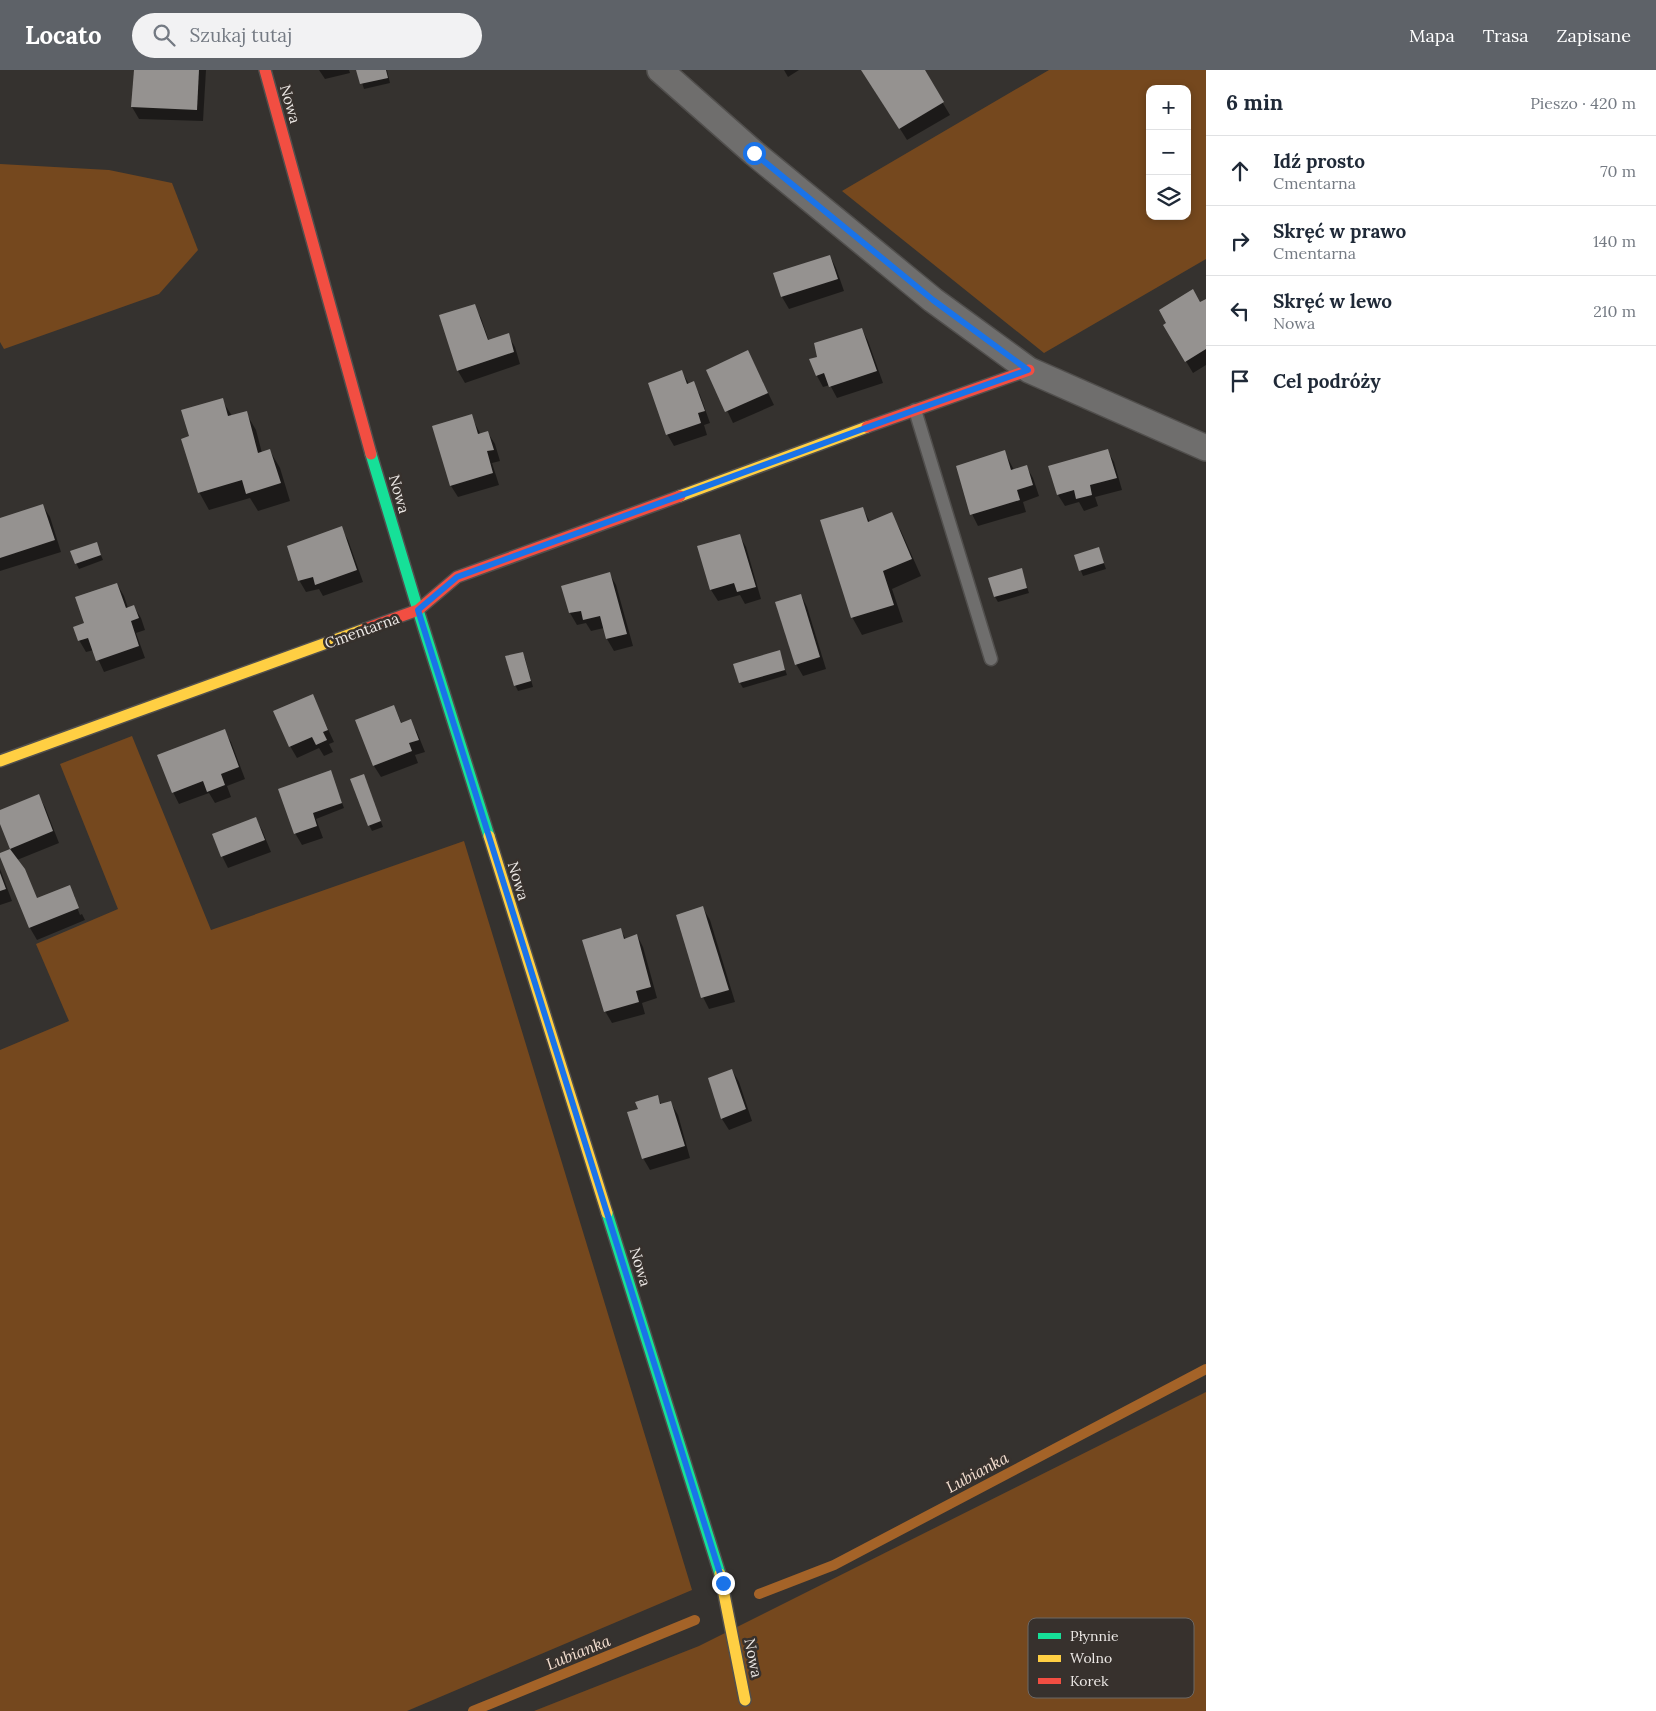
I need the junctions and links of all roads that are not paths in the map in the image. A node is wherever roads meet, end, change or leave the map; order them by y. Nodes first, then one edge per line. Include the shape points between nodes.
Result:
1 (265, 70) edge
2 (660, 70) edge
3 (1028, 370) junction
4 (915, 410) junction
5 (1206, 448) edge
6 (418, 610) junction
7 (991, 659) dead end
8 (0, 761) edge
9 (745, 1700) dead end

1 - 6 street, Nowa
2 - 3 street via 754,153 933,300
3 - 4 street, Cmentarna
3 - 5 street
4 - 6 street, Cmentarna via 457,577
4 - 7 lane
6 - 8 street, Cmentarna
6 - 9 street, Nowa via 723,1583

